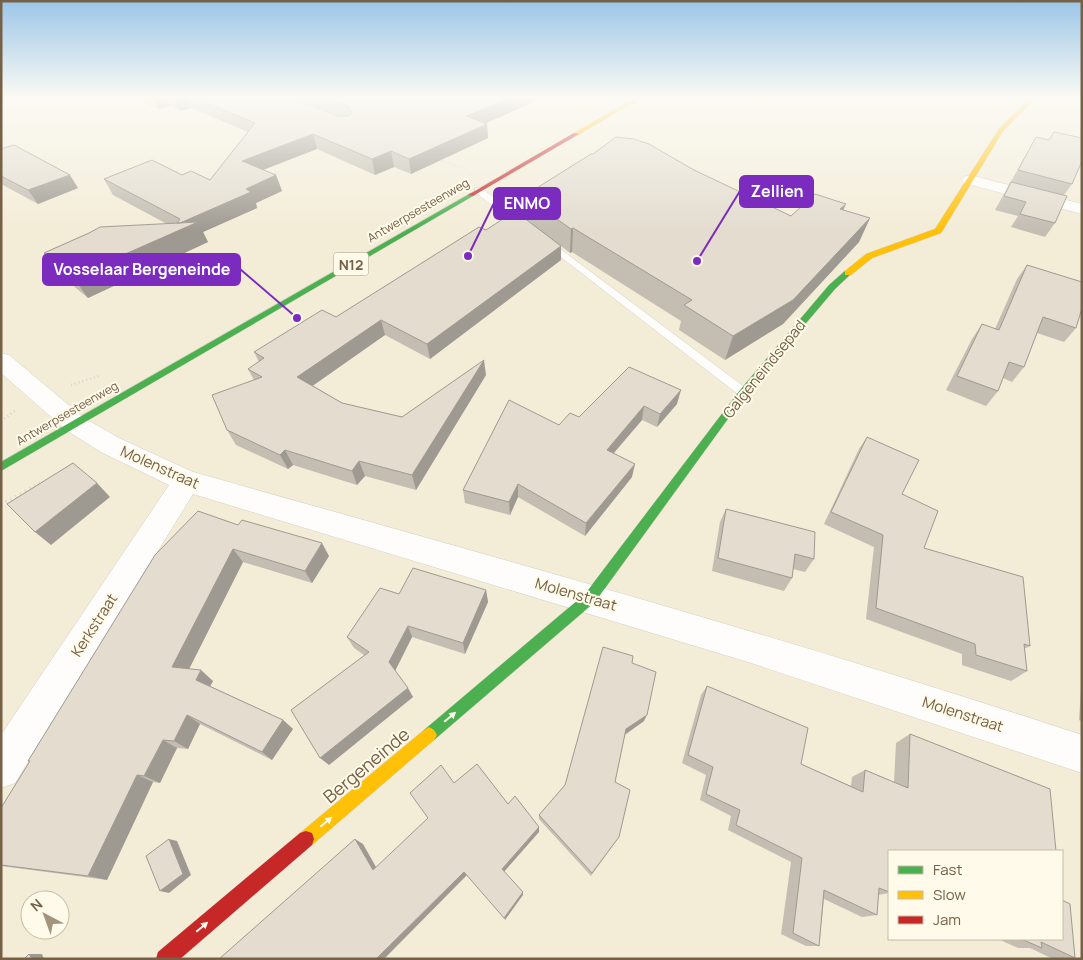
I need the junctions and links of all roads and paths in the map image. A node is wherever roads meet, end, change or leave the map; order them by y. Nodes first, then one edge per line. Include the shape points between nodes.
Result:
1 (562, 142) edge
2 (994, 142) edge
3 (432, 157) edge
4 (495, 180) junction
5 (970, 180) junction
6 (478, 190) junction
7 (1082, 209) edge
8 (1, 360) edge
9 (743, 392) junction
10 (75, 424) junction
11 (1, 467) edge
12 (186, 482) junction
13 (590, 598) junction
14 (1082, 754) edge
15 (1, 769) edge
16 (164, 959) edge

1 - 4 street, Antwerpsesteenweg / N12
2 - 5 street, Galgeneindsepad
3 - 4 path
4 - 6 street, Antwerpsesteenweg / N12
5 - 7 street
5 - 9 street, Galgeneindsepad via 938,231 869,256 832,287
6 - 9 lane
6 - 10 street, Antwerpsesteenweg / N12
8 - 10 street, Molenstraat
9 - 13 street, Galgeneindsepad
10 - 11 street, Antwerpsesteenweg / N12
10 - 12 street, Molenstraat
12 - 13 street, Molenstraat
12 - 15 street, Kerkstraat
13 - 14 street, Molenstraat via 855,678
16 -> 13 street, Bergeneinde

